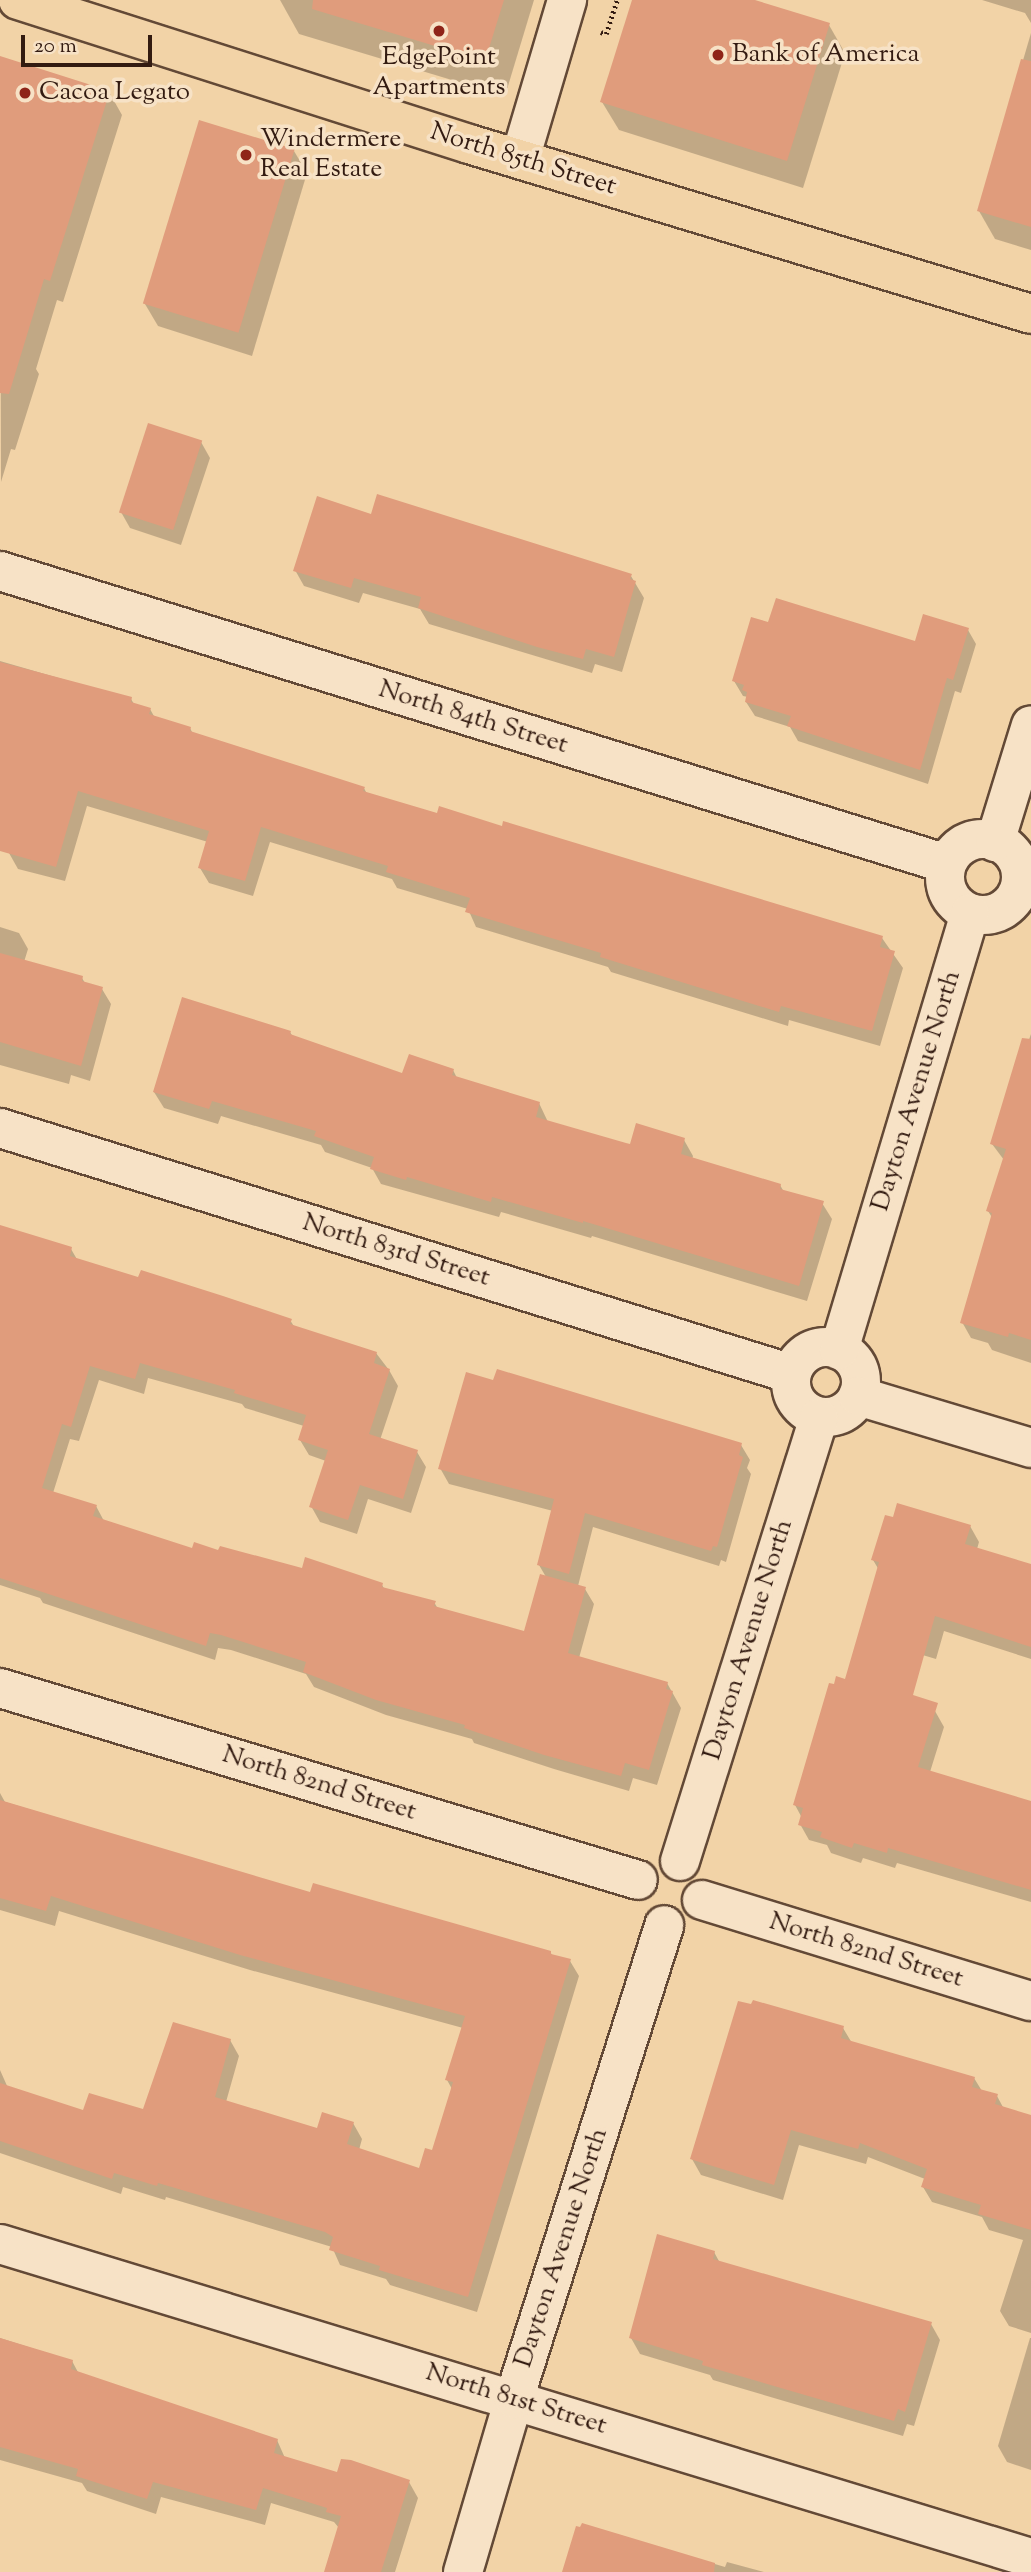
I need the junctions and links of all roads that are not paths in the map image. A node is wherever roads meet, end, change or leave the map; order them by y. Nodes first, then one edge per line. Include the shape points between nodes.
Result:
1 (18, 0) edge
2 (567, 0) edge
3 (520, 159) junction
4 (1031, 314) edge
5 (0, 571) edge
6 (1031, 725) edge
7 (995, 842) junction
8 (947, 864) junction
9 (1025, 889) edge
10 (970, 913) junction
11 (0, 1128) edge
12 (839, 1349) junction
13 (792, 1374) junction
14 (858, 1396) junction
15 (819, 1418) junction
16 (1031, 1448) edge
17 (0, 1688) edge
18 (680, 1861) junction
19 (638, 1880) junction
20 (702, 1900) junction
21 (664, 1925) junction
22 (1031, 2001) edge
23 (0, 2244) edge
24 (514, 2399) junction
25 (1031, 2558) edge
26 (463, 2572) edge

1 - 3 main road, North 85th Street
2 - 3 street
3 - 4 main road, North 85th Street
5 - 8 street, North 84th Street
6 - 7 street
7 - 8 street via 964,844
7 - 9 street via 1010,850
8 - 10 street via 948,894
9 - 10 street via 993,914
10 - 12 street, Dayton Avenue North
11 - 13 street, North 83rd Street
12 - 13 street via 813,1350 796,1364
12 - 14 street via 860,1372
13 - 15 street via 794,1396
14 - 15 street via 842,1413
14 - 16 street
15 - 18 street, Dayton Avenue North
17 - 19 street, North 82nd Street
18 - 19 street via 661,1860 643,1871
18 - 20 street via 699,1877
19 - 21 street via 641,1911
20 - 21 street via 690,1919
20 - 22 street, North 82nd Street
21 - 24 street, Dayton Avenue North
23 - 24 street, North 81st Street
24 - 25 street, North 81st Street
24 - 26 street, Dayton Avenue North

